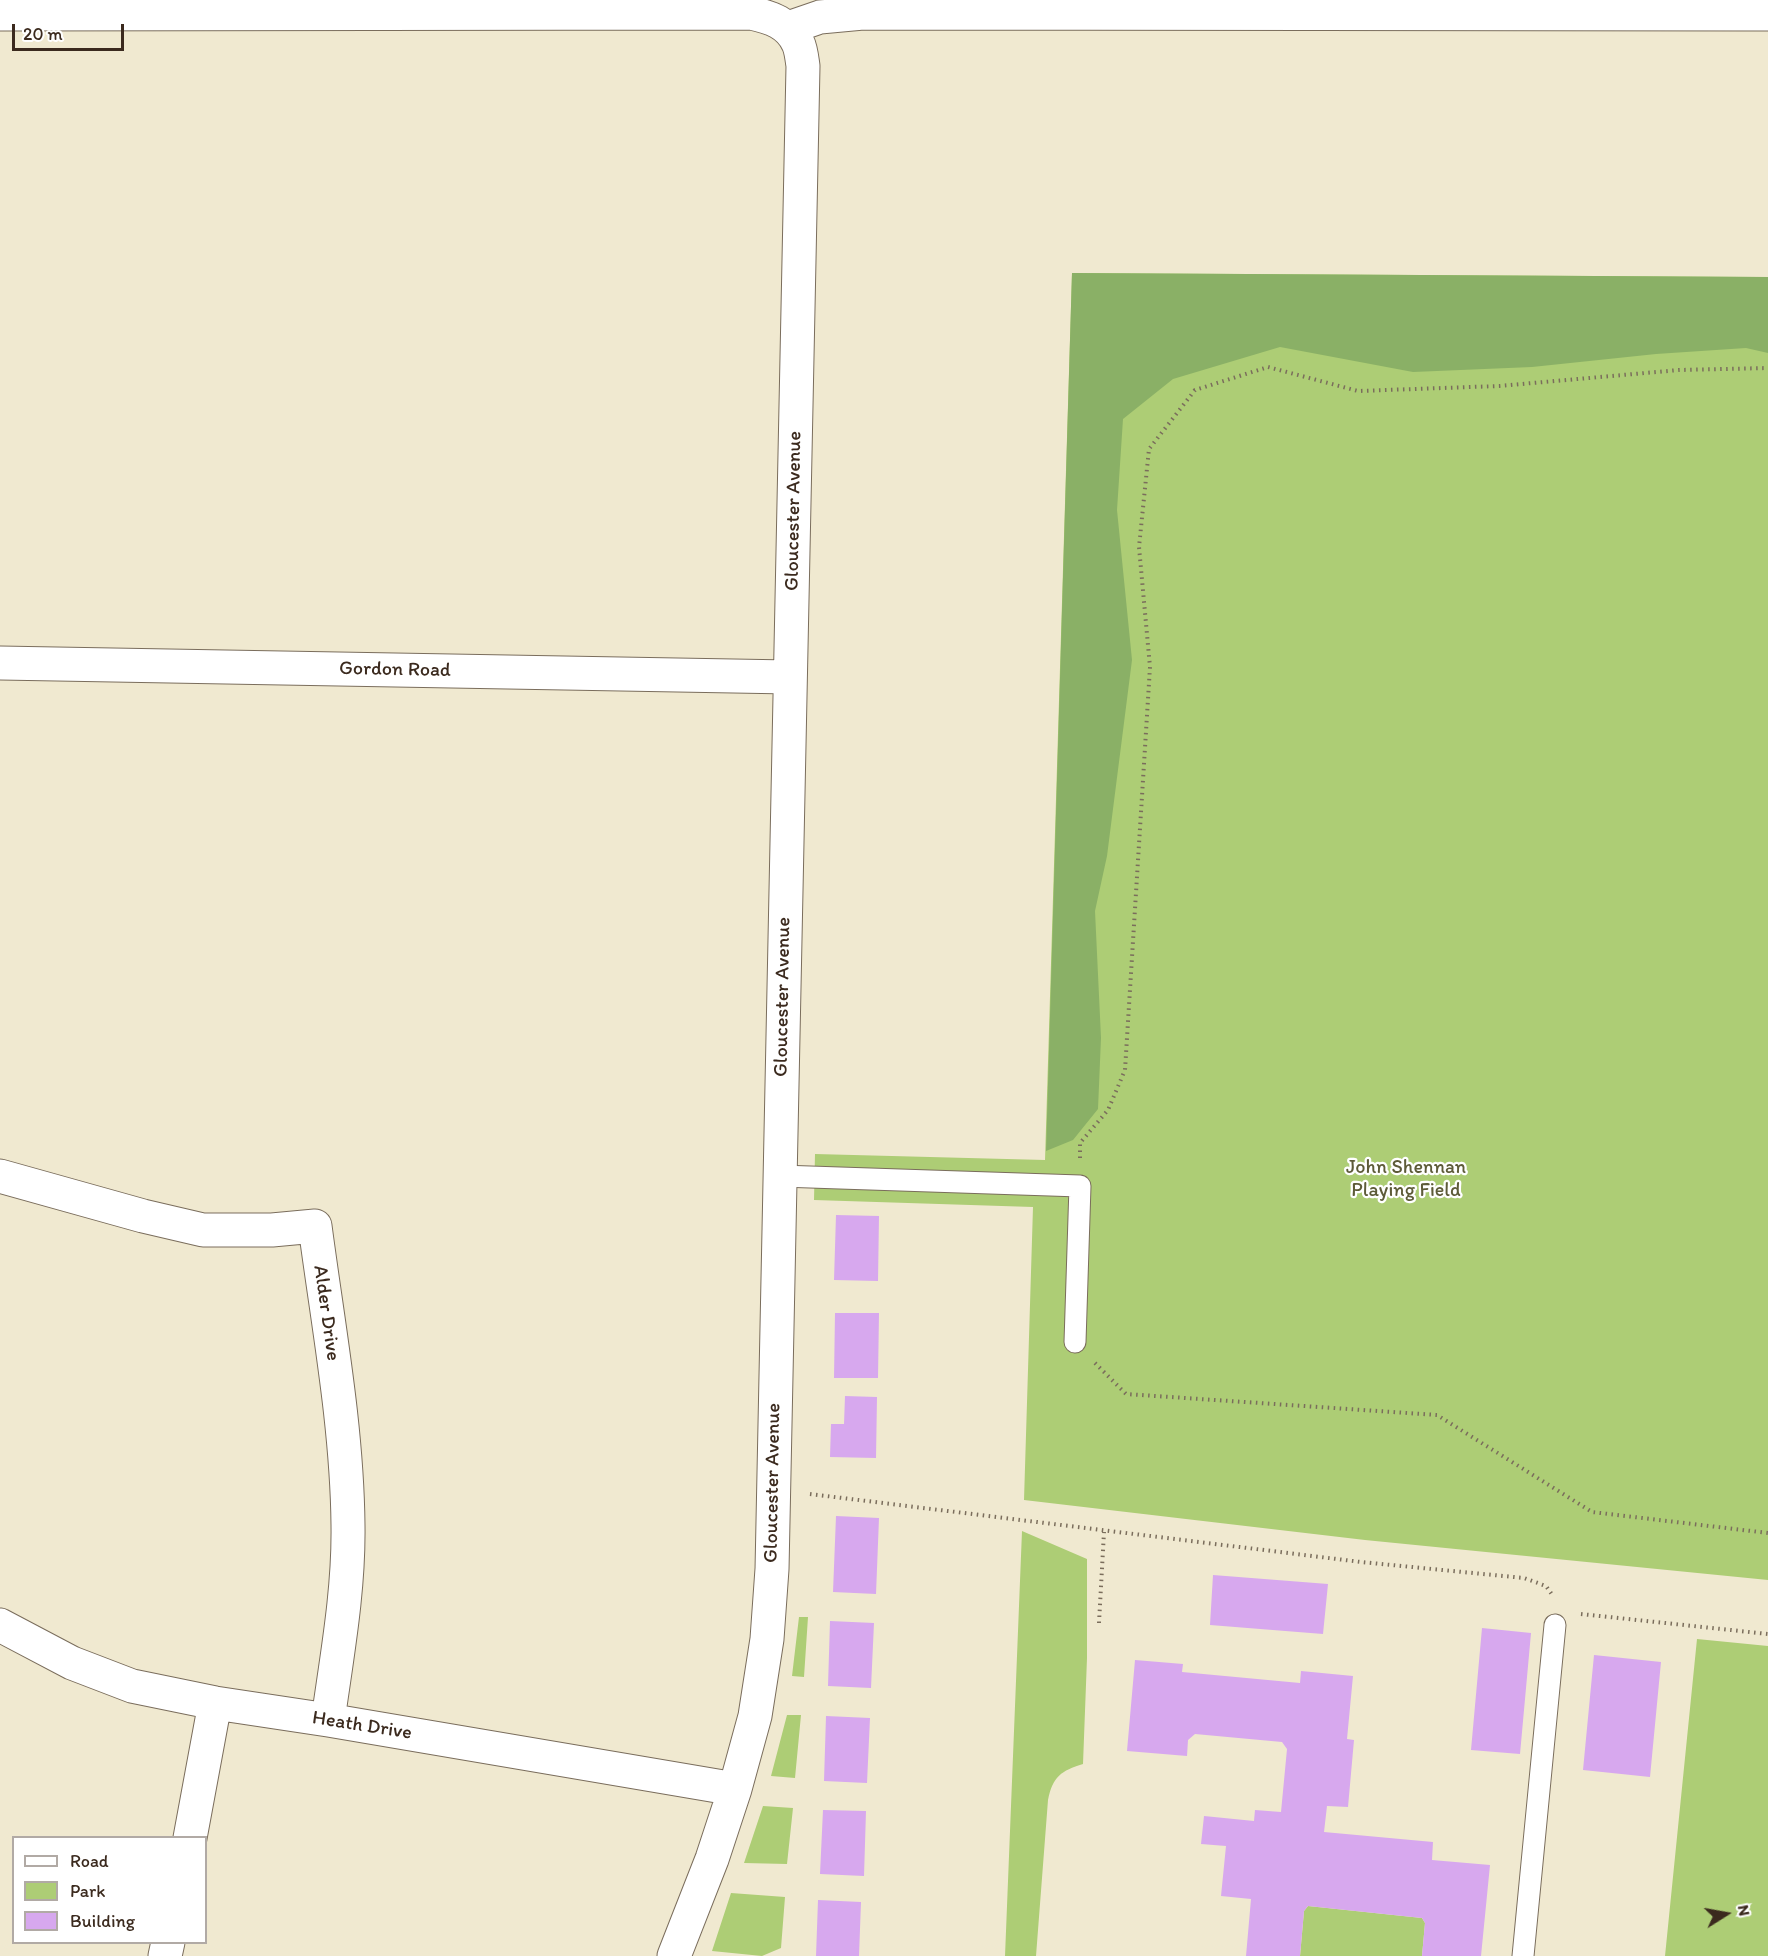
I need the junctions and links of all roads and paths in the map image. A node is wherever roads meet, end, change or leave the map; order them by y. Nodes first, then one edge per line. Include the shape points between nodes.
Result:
1 (0, 14) edge
2 (1768, 14) edge
3 (788, 28) junction
4 (1768, 368) edge
5 (0, 663) edge
6 (790, 677) junction
7 (0, 1176) edge
8 (780, 1176) junction
9 (1080, 1186) junction
10 (1075, 1342) joint
11 (774, 1490) junction
12 (1104, 1532) junction
13 (1768, 1533) edge
14 (1556, 1618) junction
15 (1099, 1623) dead end
16 (0, 1625) edge
17 (1768, 1634) edge
18 (215, 1703) junction
19 (328, 1720) junction
20 (735, 1789) junction
21 (190, 1836) edge
22 (674, 1956) edge
23 (1523, 1956) edge

1 - 3 street via 751,13 770,16
2 - 3 street via 863,13 820,17
3 - 6 street, Gloucester Avenue via 799,44 803,66
4 - 9 path via 1358,391 1268,367 1195,390 1149,449 1139,547 1150,667 1125,1070 1108,1110 1080,1143
5 - 6 street, Gordon Road
6 - 8 street, Gloucester Avenue
7 - 19 street, Alder Drive via 203,1230 315,1226 345,1466 348,1525 346,1590
8 - 9 lane
8 - 11 street, Gloucester Avenue
9 - 10 lane
10 - 13 path via 1125,1394 1437,1415 1592,1512
11 - 12 path
11 - 20 street, Gloucester Avenue via 767,1639 755,1716
12 - 14 path via 1524,1578 1546,1586 1554,1598
12 - 15 path
14 - 17 path
14 - 23 lane
16 - 18 street, Heath Drive via 72,1663 132,1686
18 - 19 street, Heath Drive
18 - 21 street
19 - 20 street, Heath Drive
20 - 22 street, Gloucester Avenue

